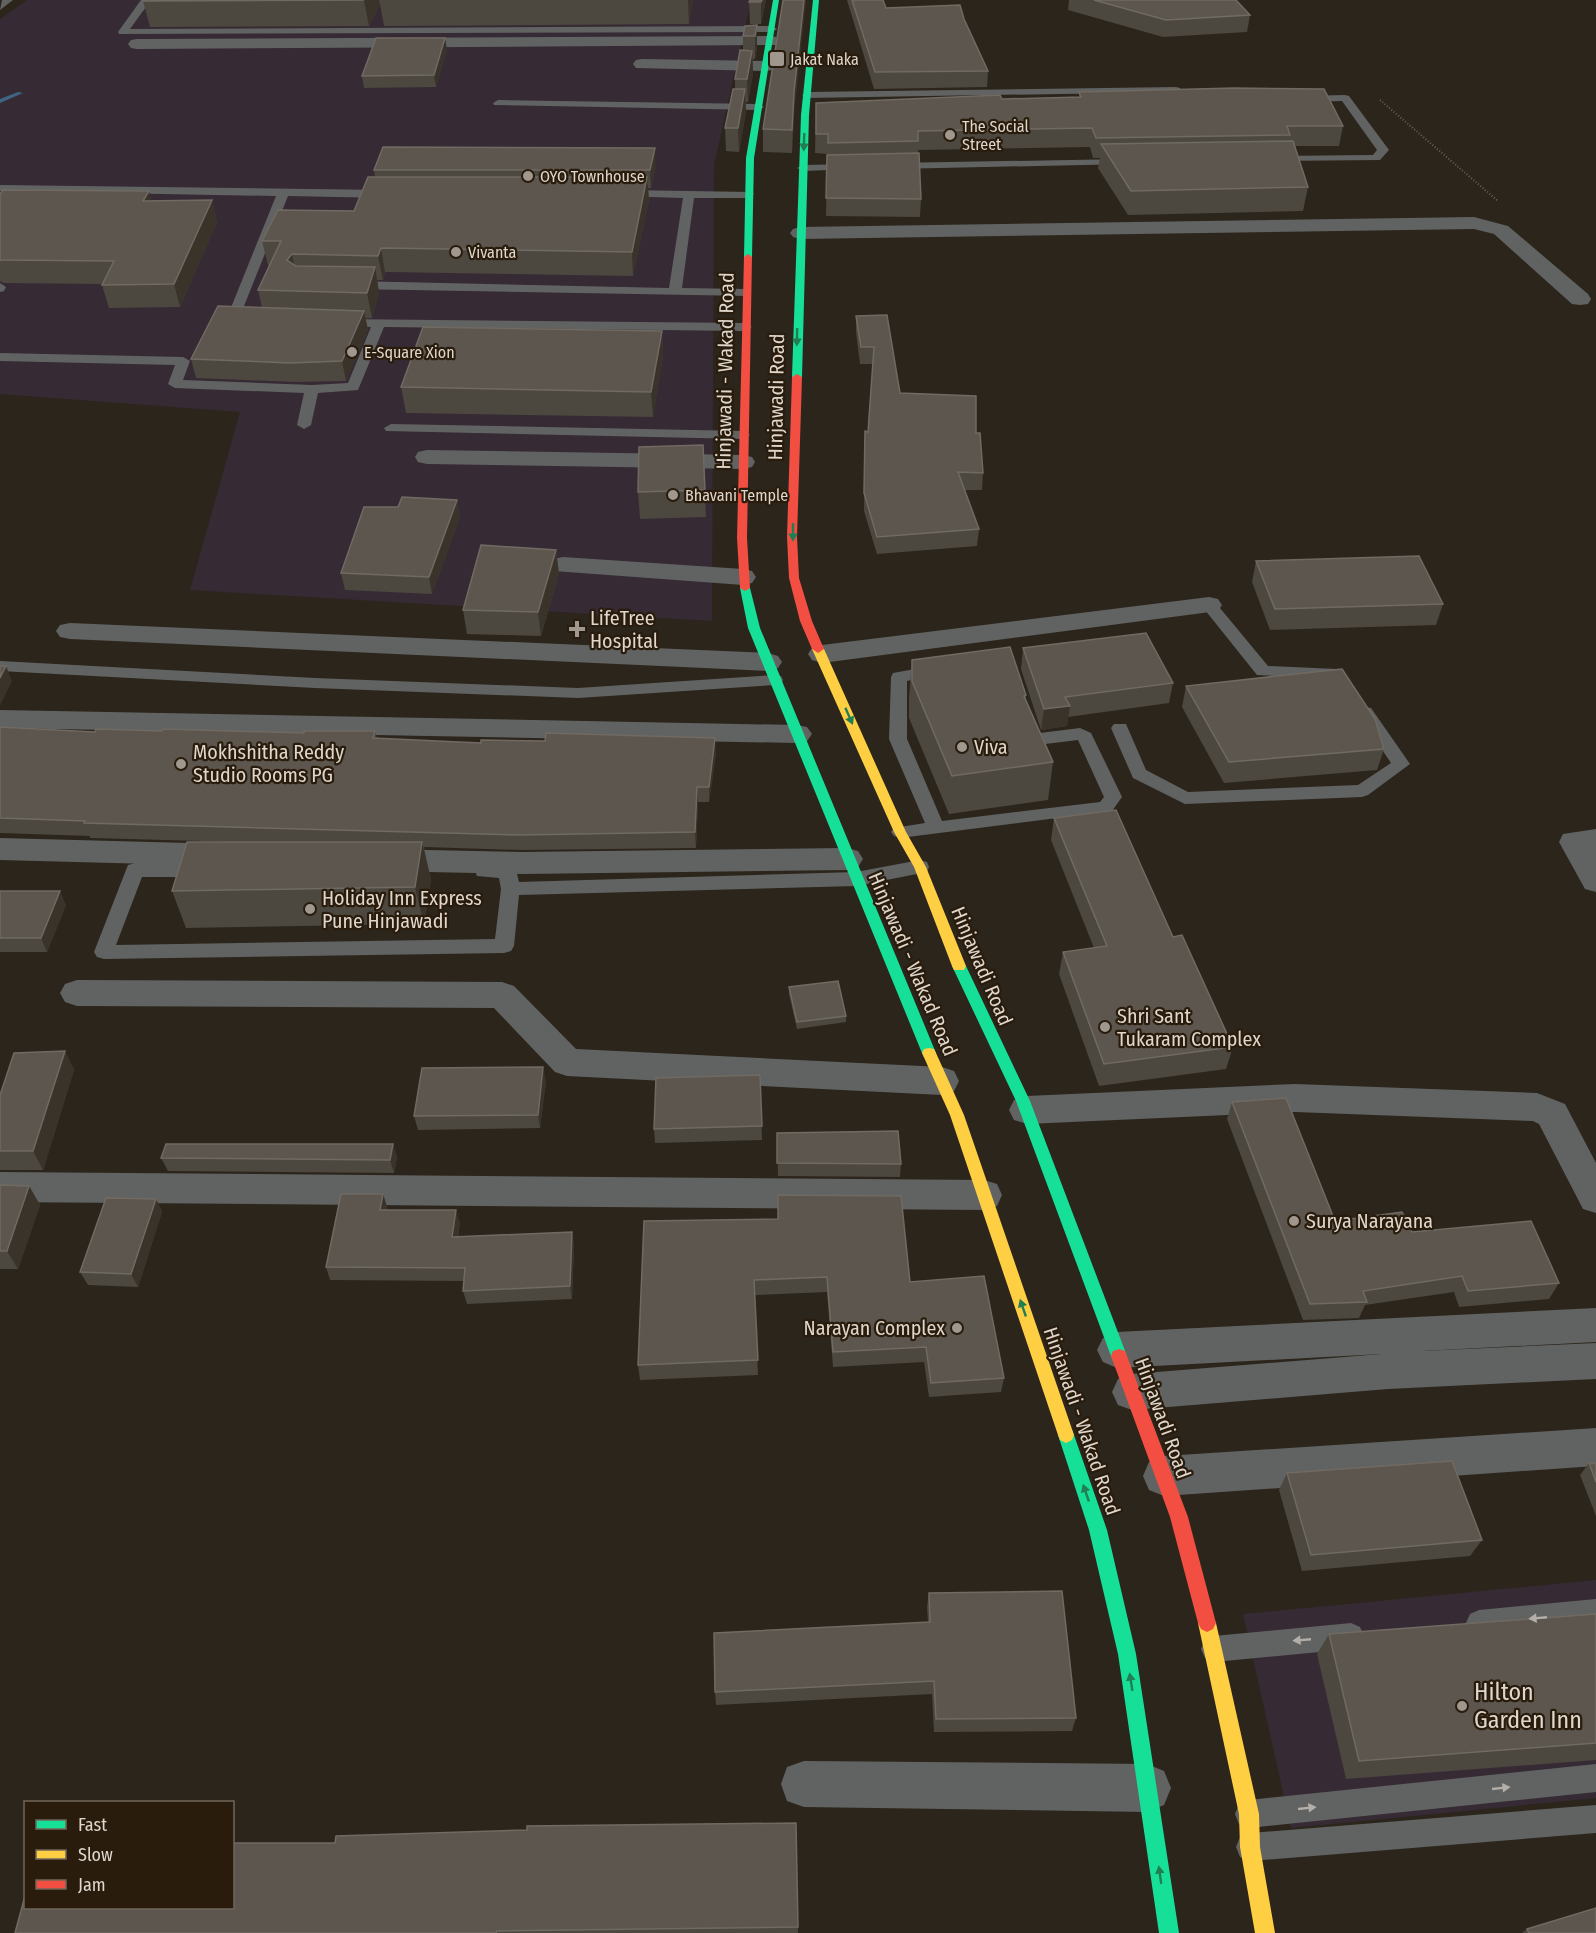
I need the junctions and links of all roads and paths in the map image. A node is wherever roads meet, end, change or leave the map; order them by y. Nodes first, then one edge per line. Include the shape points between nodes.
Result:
1 (8, 0) edge
2 (146, 0) edge
3 (776, 0) edge
4 (816, 0) edge
5 (0, 7) edge
6 (771, 35) junction
7 (137, 44) dead end
8 (620, 64) dead end
9 (766, 66) junction
10 (1192, 90) edge
11 (807, 95) junction
12 (1286, 100) edge
13 (1380, 100) dead end
14 (498, 103) dead end
15 (759, 106) junction
16 (1268, 159) edge
17 (1136, 162) edge
18 (884, 166) edge
19 (860, 167) edge
20 (803, 168) junction
21 (0, 188) edge
22 (283, 194) junction
23 (400, 194) edge
24 (611, 194) edge
25 (689, 194) junction
26 (748, 194) junction
27 (1501, 230) junction
28 (800, 233) junction
29 (336, 285) edge
30 (676, 285) junction
31 (745, 286) junction
32 (1591, 301) edge
33 (255, 320) edge
34 (322, 322) edge
35 (379, 324) junction
36 (745, 327) junction
37 (0, 357) edge
38 (312, 389) junction
39 (304, 425) dead end
40 (391, 428) dead end
41 (743, 435) junction
42 (427, 457) dead end
43 (743, 462) junction
44 (563, 566) dead end
45 (742, 577) junction
46 (1209, 605) joint
47 (70, 631) dead end
48 (822, 654) junction
49 (0, 666) edge
50 (951, 668) edge
51 (772, 671) junction
52 (1023, 706) edge
53 (0, 719) edge
54 (1120, 728) dead end
55 (797, 734) junction
56 (936, 827) junction
57 (900, 832) junction
58 (1596, 840) edge
59 (0, 849) edge
60 (250, 863) joint
61 (362, 865) joint
62 (920, 867) junction
63 (851, 869) junction
64 (1596, 881) edge
65 (510, 889) junction
66 (77, 993) dead end
67 (942, 1082) junction
68 (1027, 1110) junction
69 (0, 1187) edge
70 (984, 1195) junction
71 (1596, 1198) edge
72 (1596, 1325) edge
73 (1117, 1350) junction
74 (1596, 1361) edge
75 (1132, 1392) junction
76 (1596, 1447) edge
77 (1164, 1476) junction
78 (1596, 1612) edge
79 (1453, 1626) edge
80 (1370, 1634) edge
81 (1214, 1649) junction
82 (1596, 1778) edge
83 (804, 1784) dead end
84 (1147, 1788) junction
85 (1248, 1814) junction
86 (1596, 1819) edge
87 (1250, 1847) junction
88 (1169, 1933) edge
89 (1265, 1933) edge

1 - 5 lane
2 - 6 lane via 123,32 376,26
3 - 6 main road, Hinjawadi - Wakad Road
4 - 11 main road, Hinjawadi Road
6 - 7 street
6 - 9 main road, Hinjawadi - Wakad Road
8 - 9 street
9 - 15 main road, Hinjawadi - Wakad Road
10 - 11 lane
11 -> 20 main road, Hinjawadi Road via 810,115
12 - 16 lane via 1345,98 1383,150 1376,158
13 - 27 path via 1501,204
14 - 15 lane
15 - 26 main road, Hinjawadi - Wakad Road
17 - 18 lane
19 - 20 lane
20 - 28 main road, Hinjawadi Road
21 - 22 lane
22 - 23 lane
22 - 33 lane via 232,320
24 - 25 lane
25 - 26 lane
25 - 30 lane
26 - 31 main road, Hinjawadi - Wakad Road
27 - 28 street via 1474,223 1424,223
27 - 32 street
28 -> 48 main road, Hinjawadi Road via 794,578 806,621
29 - 30 lane
30 - 31 lane
31 - 36 main road, Hinjawadi - Wakad Road
34 - 35 lane
35 - 36 lane
35 - 38 lane via 353,387
36 - 41 main road, Hinjawadi - Wakad Road
37 - 38 lane via 183,361 175,384
38 - 39 lane
40 - 41 lane
41 - 43 main road, Hinjawadi - Wakad Road
42 - 43 street
43 - 45 main road, Hinjawadi - Wakad Road
44 - 45 street
45 - 51 main road, Hinjawadi - Wakad Road via 754,628
46 - 48 street
46 - 54 lane via 1263,671 1337,674 1401,764 1362,791 1185,798 1139,774
47 - 51 street
48 -> 57 main road, Hinjawadi Road
49 - 51 lane via 578,693
50 - 56 lane via 899,677 898,684 898,739
51 - 55 main road, Hinjawadi - Wakad Road
52 - 56 lane via 1033,738 1080,734 1085,737 1113,798 1106,807 1091,810
53 - 55 street
55 - 63 main road, Hinjawadi - Wakad Road
56 - 57 lane
57 - 62 main road, Hinjawadi Road
58 - 64 street via 1574,842
59 - 60 street
60 - 65 lane via 135,870 104,952 504,946
61 - 63 street via 522,863
61 - 65 lane via 508,871
62 - 63 lane
62 - 68 main road, Hinjawadi Road via 970,993
63 - 65 lane
63 - 67 main road, Hinjawadi - Wakad Road
66 - 67 street via 502,995 567,1062
67 - 70 main road, Hinjawadi - Wakad Road
68 - 71 street via 1295,1098 1537,1107 1552,1114
68 - 73 main road, Hinjawadi Road
69 - 70 street
84 -> 70 main road, Hinjawadi - Wakad Road via 1127,1654 1098,1530
72 - 73 street
73 - 75 main road, Hinjawadi Road
74 - 75 street via 1388,1371
75 - 77 main road, Hinjawadi Road
76 - 77 street
77 - 81 main road, Hinjawadi Road via 1179,1517
78 -> 79 lane
80 -> 81 lane
81 - 85 main road, Hinjawadi Road
85 -> 82 lane
83 - 84 street
88 -> 84 main road, Hinjawadi - Wakad Road
85 - 87 main road, Hinjawadi Road
86 - 87 lane
87 - 89 main road, Hinjawadi Road

